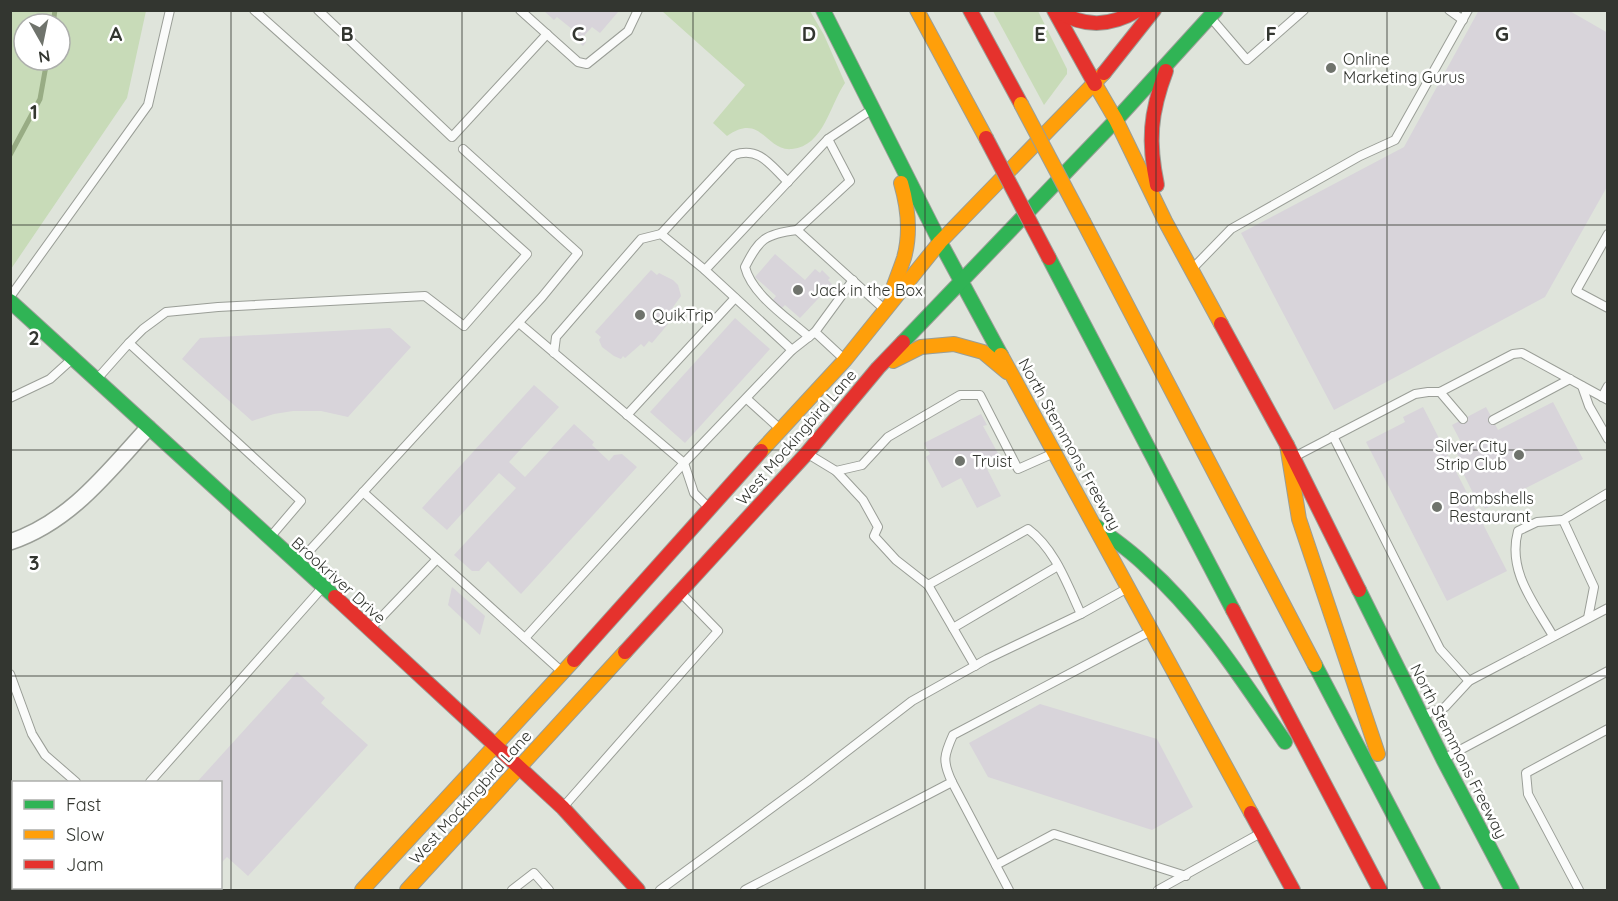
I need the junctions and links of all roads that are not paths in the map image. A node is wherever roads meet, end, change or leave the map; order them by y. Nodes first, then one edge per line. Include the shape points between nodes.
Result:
1 (170, 10) edge
2 (254, 10) edge
3 (318, 10) edge
4 (520, 10) edge
5 (638, 10) edge
6 (823, 10) edge
7 (916, 10) edge
8 (970, 10) edge
9 (1055, 10) edge
10 (1138, 10) edge
11 (1154, 10) edge
12 (1304, 10) edge
13 (1449, 10) edge
14 (1468, 10) edge
15 (1209, 13) edge
16 (1463, 20) junction
17 (547, 34) junction
18 (1178, 50) junction
19 (1095, 84) junction
20 (873, 109) junction
21 (1116, 120) junction
22 (888, 138) junction
23 (828, 139) junction
24 (462, 149) dead end
25 (788, 182) junction
26 (1165, 221) junction
27 (797, 230) junction
28 (661, 234) junction
29 (1608, 234) edge
30 (940, 243) junction
31 (705, 270) junction
32 (1192, 270) junction
33 (853, 280) junction
34 (962, 282) junction
35 (10, 297) edge
36 (735, 298) junction
37 (10, 301) edge
38 (886, 308) junction
39 (1608, 308) edge
40 (519, 323) junction
41 (812, 335) junction
42 (129, 343) junction
43 (792, 350) junction
44 (554, 353) junction
45 (73, 359) junction
46 (845, 360) junction
47 (878, 368) junction
48 (1013, 376) junction
49 (1570, 379) junction
50 (95, 380) junction
51 (1582, 386) junction
52 (1608, 386) edge
53 (1440, 392) junction
54 (10, 398) edge
55 (1605, 398) edge
56 (747, 399) junction
57 (627, 415) junction
58 (1463, 419) dead end
59 (1493, 420) dead end
60 (148, 428) junction
61 (1333, 435) junction
62 (1608, 439) edge
63 (793, 441) junction
64 (1290, 451) junction
65 (1055, 453) junction
66 (684, 464) junction
67 (836, 471) junction
68 (363, 492) junction
69 (1608, 493) edge
70 (709, 508) junction
71 (1563, 520) junction
72 (1096, 526) junction
73 (269, 539) junction
74 (10, 542) edge
75 (437, 559) junction
76 (297, 564) junction
77 (1058, 566) junction
78 (928, 585) junction
79 (323, 587) junction
80 (1129, 587) junction
81 (680, 592) junction
82 (1608, 608) edge
83 (1081, 614) junction
84 (1588, 618) junction
85 (953, 628) junction
86 (369, 629) junction
87 (1152, 630) junction
88 (1552, 636) junction
89 (525, 638) junction
90 (975, 666) junction
91 (1608, 671) edge
92 (562, 672) junction
93 (10, 674) edge
94 (1469, 681) junction
95 (1423, 716) junction
96 (1608, 729) edge
97 (497, 745) junction
98 (1443, 759) junction
99 (520, 767) junction
100 (74, 781) edge
101 (152, 781) edge
102 (952, 782) junction
103 (563, 808) junction
104 (1262, 832) junction
105 (1353, 840) junction
106 (1410, 847) junction
107 (996, 865) junction
108 (1186, 876) junction
109 (1289, 889) edge
110 (362, 891) edge
111 (407, 891) edge
112 (512, 891) edge
113 (549, 891) edge
114 (639, 891) edge
115 (660, 891) edge
116 (745, 891) edge
117 (1010, 891) edge
118 (1158, 891) edge
119 (1380, 891) edge
120 (1433, 891) edge
121 (1512, 891) edge
122 (1579, 891) edge

1 - 35 lane via 148,105
2 - 42 lane via 527,254 464,326 425,296 166,312
3 - 17 lane via 452,137
4 - 17 lane
5 - 17 lane via 628,31 587,64 578,62
6 - 20 main road, North Stemmons Freeway
7 - 105 main road, bridge
8 - 106 main road, bridge
9 - 10 main road via 1068,20 1090,24 1111,23
9 - 19 main road, North Stemmons Freeway
11 - 19 main road, West Mockingbird Lane
12 - 15 lane via 1247,60
13 - 16 lane
14 - 16 lane
15 - 18 main road, West Mockingbird Lane
16 - 32 lane via 1395,140 1232,229
18 - 21 main road, West Mockingbird Lane
18 - 26 main road via 1151,118 1150,152
19 - 21 main road, North Stemmons Freeway
19 - 30 main road, West Mockingbird Lane
20 - 22 main road, North Stemmons Freeway
20 - 23 lane
21 - 26 main road, North Stemmons Freeway
21 - 34 main road, West Mockingbird Lane
22 - 30 main road, North Stemmons Freeway
22 - 38 main road via 909,218 904,255
23 - 25 lane
23 - 27 lane via 850,181
24 - 40 lane via 578,253
25 - 28 lane via 758,153 734,155
25 - 31 lane
26 - 32 main road, North Stemmons Freeway
27 - 33 lane
27 - 41 lane via 774,233 755,247 745,267 748,279 759,293
28 - 31 lane
28 - 44 lane via 641,239 556,337
29 - 39 lane via 1576,291
30 - 34 main road, North Stemmons Freeway
30 - 38 main road, West Mockingbird Lane
31 - 36 lane
32 - 64 main road, North Stemmons Freeway
33 - 38 lane
33 - 41 lane
34 - 47 main road, West Mockingbird Lane
34 - 48 main road, North Stemmons Freeway
36 - 43 lane
36 - 57 lane
37 - 45 main road, Brookriver Drive
38 - 46 main road, West Mockingbird Lane
40 - 44 lane
40 - 68 lane
41 - 43 lane
41 - 46 lane
42 - 50 lane
42 - 73 lane via 301,501
43 - 56 lane
44 - 57 lane
45 - 50 main road, Brookriver Drive
45 - 54 lane via 50,379
46 - 63 main road, West Mockingbird Lane
47 - 48 main road via 921,347 954,344 983,352
47 - 63 main road, West Mockingbird Lane
48 - 65 main road, North Stemmons Freeway
49 - 51 lane
49 - 53 lane via 1522,353
49 - 59 lane
50 - 60 main road, Brookriver Drive
51 - 55 lane
51 - 62 lane
52 - 55 lane
53 - 58 lane
53 - 61 lane via 1415,394
56 - 63 lane
56 - 66 lane
57 - 66 lane
60 - 73 main road, Brookriver Drive
60 - 74 street via 66,514
61 - 64 lane
61 - 94 lane via 1440,649
63 - 67 lane
63 - 70 main road, West Mockingbird Lane
63 - 81 main road, West Mockingbird Lane
64 - 95 main road, North Stemmons Freeway
64 - 106 main road via 1299,519
65 - 67 lane via 1018,469 980,395 960,395 888,437 862,465
65 - 72 main road, North Stemmons Freeway
66 - 70 lane via 694,493
66 - 89 lane
67 - 78 lane via 863,500 878,527 874,536
68 - 75 lane
68 - 76 lane
69 - 71 lane
70 - 92 main road, West Mockingbird Lane
71 - 84 lane via 1594,587
71 - 88 lane via 1537,522 1518,531 1515,544 1516,568
72 - 80 main road, North Stemmons Freeway
72 - 105 main road via 1153,572 1193,616
73 - 76 main road, Brookriver Drive
75 - 86 lane
75 - 89 lane
76 - 79 main road, Brookriver Drive
77 - 78 lane via 1041,539 1028,529
77 - 83 lane
77 - 85 lane
78 - 85 lane
79 - 86 main road, Brookriver Drive
79 - 101 lane
80 - 83 lane
80 - 87 main road, North Stemmons Freeway
81 - 99 main road, West Mockingbird Lane
81 - 103 lane via 718,631
82 - 84 lane
83 - 90 lane
84 - 88 lane
85 - 90 lane
86 - 97 main road, Brookriver Drive
87 - 102 lane via 953,735 944,765
87 - 104 main road, North Stemmons Freeway
88 - 94 lane
89 - 92 lane
90 - 115 lane via 912,701
91 - 98 lane
92 - 97 main road, West Mockingbird Lane
93 - 100 lane via 32,734 45,755
94 - 95 lane via 1445,707
95 - 98 main road, North Stemmons Freeway
96 - 122 lane via 1526,773 1528,794
97 - 99 main road, Brookriver Drive
97 - 110 main road, West Mockingbird Lane
98 - 121 main road, North Stemmons Freeway
99 - 103 main road, Brookriver Drive
99 - 111 main road, West Mockingbird Lane
102 - 107 lane
102 - 116 lane
103 - 114 main road, Brookriver Drive
104 - 108 lane
104 - 109 main road, North Stemmons Freeway
105 - 119 main road
106 - 120 main road
107 - 108 lane via 1054,834
107 - 117 lane
108 - 118 lane
112 - 113 lane via 534,873

